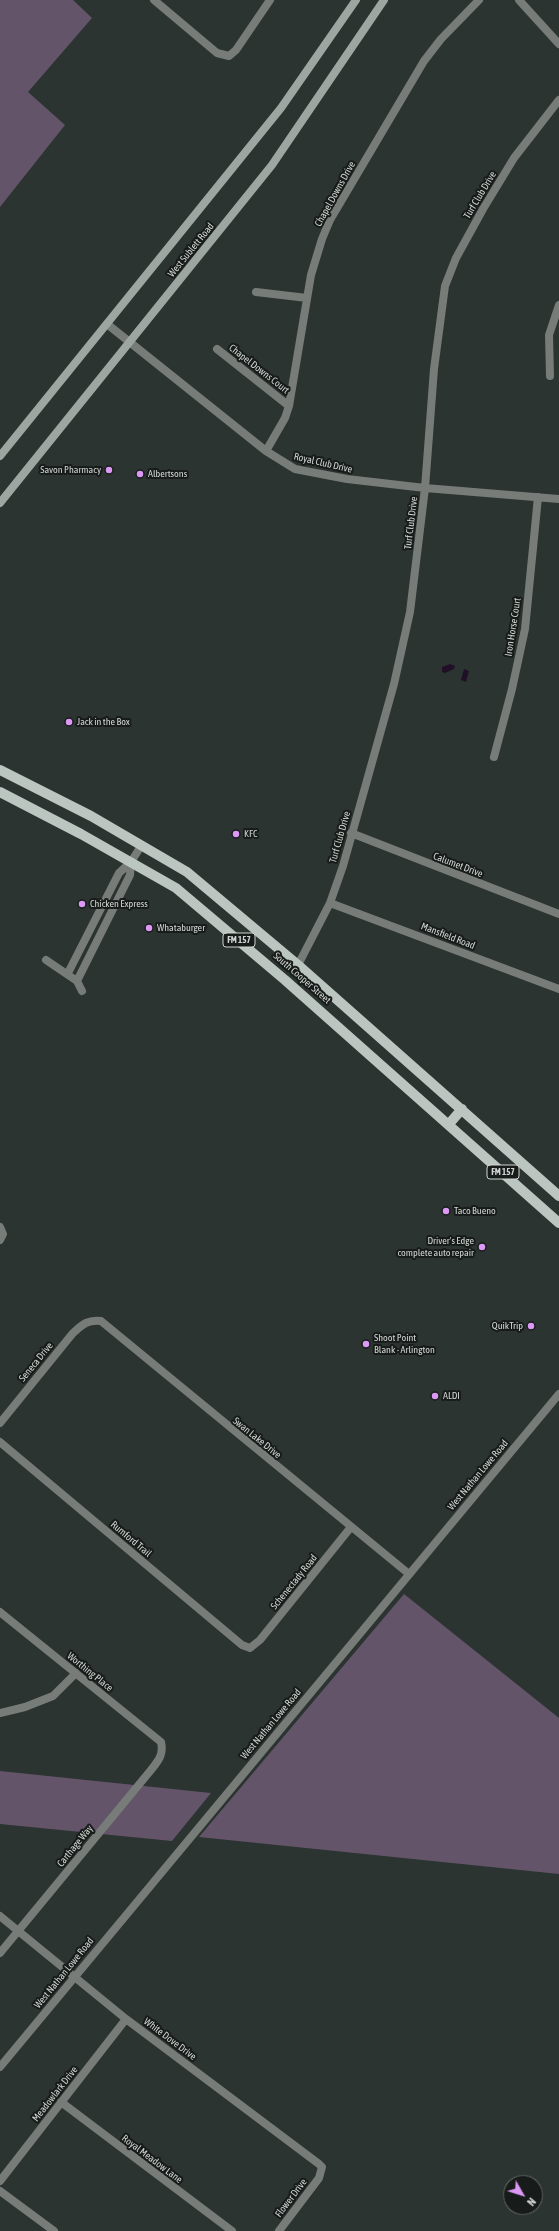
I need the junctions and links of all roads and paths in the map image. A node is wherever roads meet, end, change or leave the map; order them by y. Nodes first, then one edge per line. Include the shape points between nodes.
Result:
1 (154, 0) edge
2 (270, 0) edge
3 (356, 0) edge
4 (384, 0) edge
5 (479, 0) edge
6 (519, 0) edge
7 (559, 44) edge
8 (559, 100) edge
9 (256, 292) dead end
10 (307, 298) junction
11 (559, 305) edge
12 (106, 324) junction
13 (129, 343) junction
14 (217, 349) dead end
15 (550, 376) dead end
16 (289, 406) junction
17 (266, 451) junction
18 (0, 456) edge
19 (425, 488) junction
20 (538, 497) junction
21 (559, 498) edge
22 (0, 503) edge
23 (494, 757) dead end
24 (0, 770) edge
25 (0, 792) edge
26 (351, 834) junction
27 (141, 846) junction
28 (131, 862) junction
29 (330, 903) junction
30 (559, 914) edge
31 (46, 960) dead end
32 (298, 965) junction
33 (68, 973) junction
34 (77, 980) junction
35 (559, 989) edge
36 (82, 991) dead end
37 (462, 1109) junction
38 (449, 1124) junction
39 (559, 1196) edge
40 (559, 1223) edge
41 (0, 1227) edge
42 (0, 1239) edge
43 (92, 1319) joint
44 (559, 1394) edge
45 (0, 1423) edge
46 (0, 1442) edge
47 (351, 1527) junction
48 (408, 1574) junction
49 (0, 1612) edge
50 (250, 1648) joint
51 (76, 1673) junction
52 (0, 1713) edge
53 (163, 1750) joint
54 (0, 1916) edge
55 (18, 1931) junction
56 (0, 1953) edge
57 (75, 1976) junction
58 (126, 2019) junction
59 (0, 2067) edge
60 (61, 2102) junction
61 (319, 2178) joint
62 (0, 2181) edge
63 (0, 2191) edge
64 (54, 2231) edge
65 (232, 2231) edge
66 (279, 2231) edge

1 - 2 street via 217,53 229,56 236,50
3 - 12 main road, West Sublett Road via 281,108
4 - 13 main road, West Sublett Road via 272,165
5 - 10 street, Chapel Downs Drive via 441,39 424,61 330,220 311,275
6 - 7 street
8 - 19 street, Turf Club Drive via 514,158 482,209 456,258 445,286 434,369
9 - 10 street
10 - 16 street, Chapel Downs Drive
11 - 15 street via 548,335
12 - 13 street, Royal Club Drive
12 - 18 main road, West Sublett Road
13 - 17 street, Royal Club Drive
13 - 22 main road, West Sublett Road
14 - 16 street, Chapel Downs Court
16 - 17 street, Chapel Downs Drive
17 - 19 street, Royal Club Drive via 295,469 347,479
19 - 20 street, Royal Club Drive
19 - 26 street, Turf Club Drive via 410,612 399,662
20 - 21 street, Royal Club Drive
20 - 23 street, Iron Horse Court via 525,629
24 - 27 main road, South Cooper Street / FM 157 via 91,816
25 - 28 main road, South Cooper Street / FM 157
26 - 29 street, Turf Club Drive
26 - 30 street, Calumet Drive
27 - 28 street
27 - 32 main road, South Cooper Street / FM 157 via 187,872
28 - 33 street via 119,872
28 - 34 street via 130,875
28 - 38 main road, South Cooper Street / FM 157 via 176,888 216,920
29 - 32 street, Turf Club Drive
29 - 35 street, Mansfield Road
31 - 33 street
32 - 37 main road, South Cooper Street / FM 157
33 - 34 street
34 - 36 street
37 - 38 main road
37 - 39 main road, South Cooper Street / FM 157
38 - 40 main road, South Cooper Street / FM 157
41 - 42 street via 3,1234
43 - 45 street, Seneca Drive via 73,1333
43 - 47 street, Swan Lake Drive via 112,1329 227,1427
44 - 48 street, West Nathan Lowe Road
46 - 50 street, Rumford Trail via 242,1645
47 - 48 street, Swan Lake Drive
47 - 50 street, Schenectady Road via 260,1640
48 - 57 street, West Nathan Lowe Road
49 - 51 street, Worthing Place
51 - 52 street via 53,1696
51 - 53 street, Worthing Place via 160,1742
53 - 55 street, Carthage Way via 161,1758
54 - 55 street, White Dove Drive
55 - 56 street, Carthage Way
55 - 57 street, White Dove Drive
57 - 58 street, White Dove Drive
57 - 59 street, West Nathan Lowe Road
58 - 60 street, Meadowlark Drive
58 - 61 street, White Dove Drive via 319,2164 322,2167
60 - 62 street, Meadowlark Drive
60 - 65 street, Royal Meadow Lane
61 - 66 street, Flower Drive
63 - 64 street

